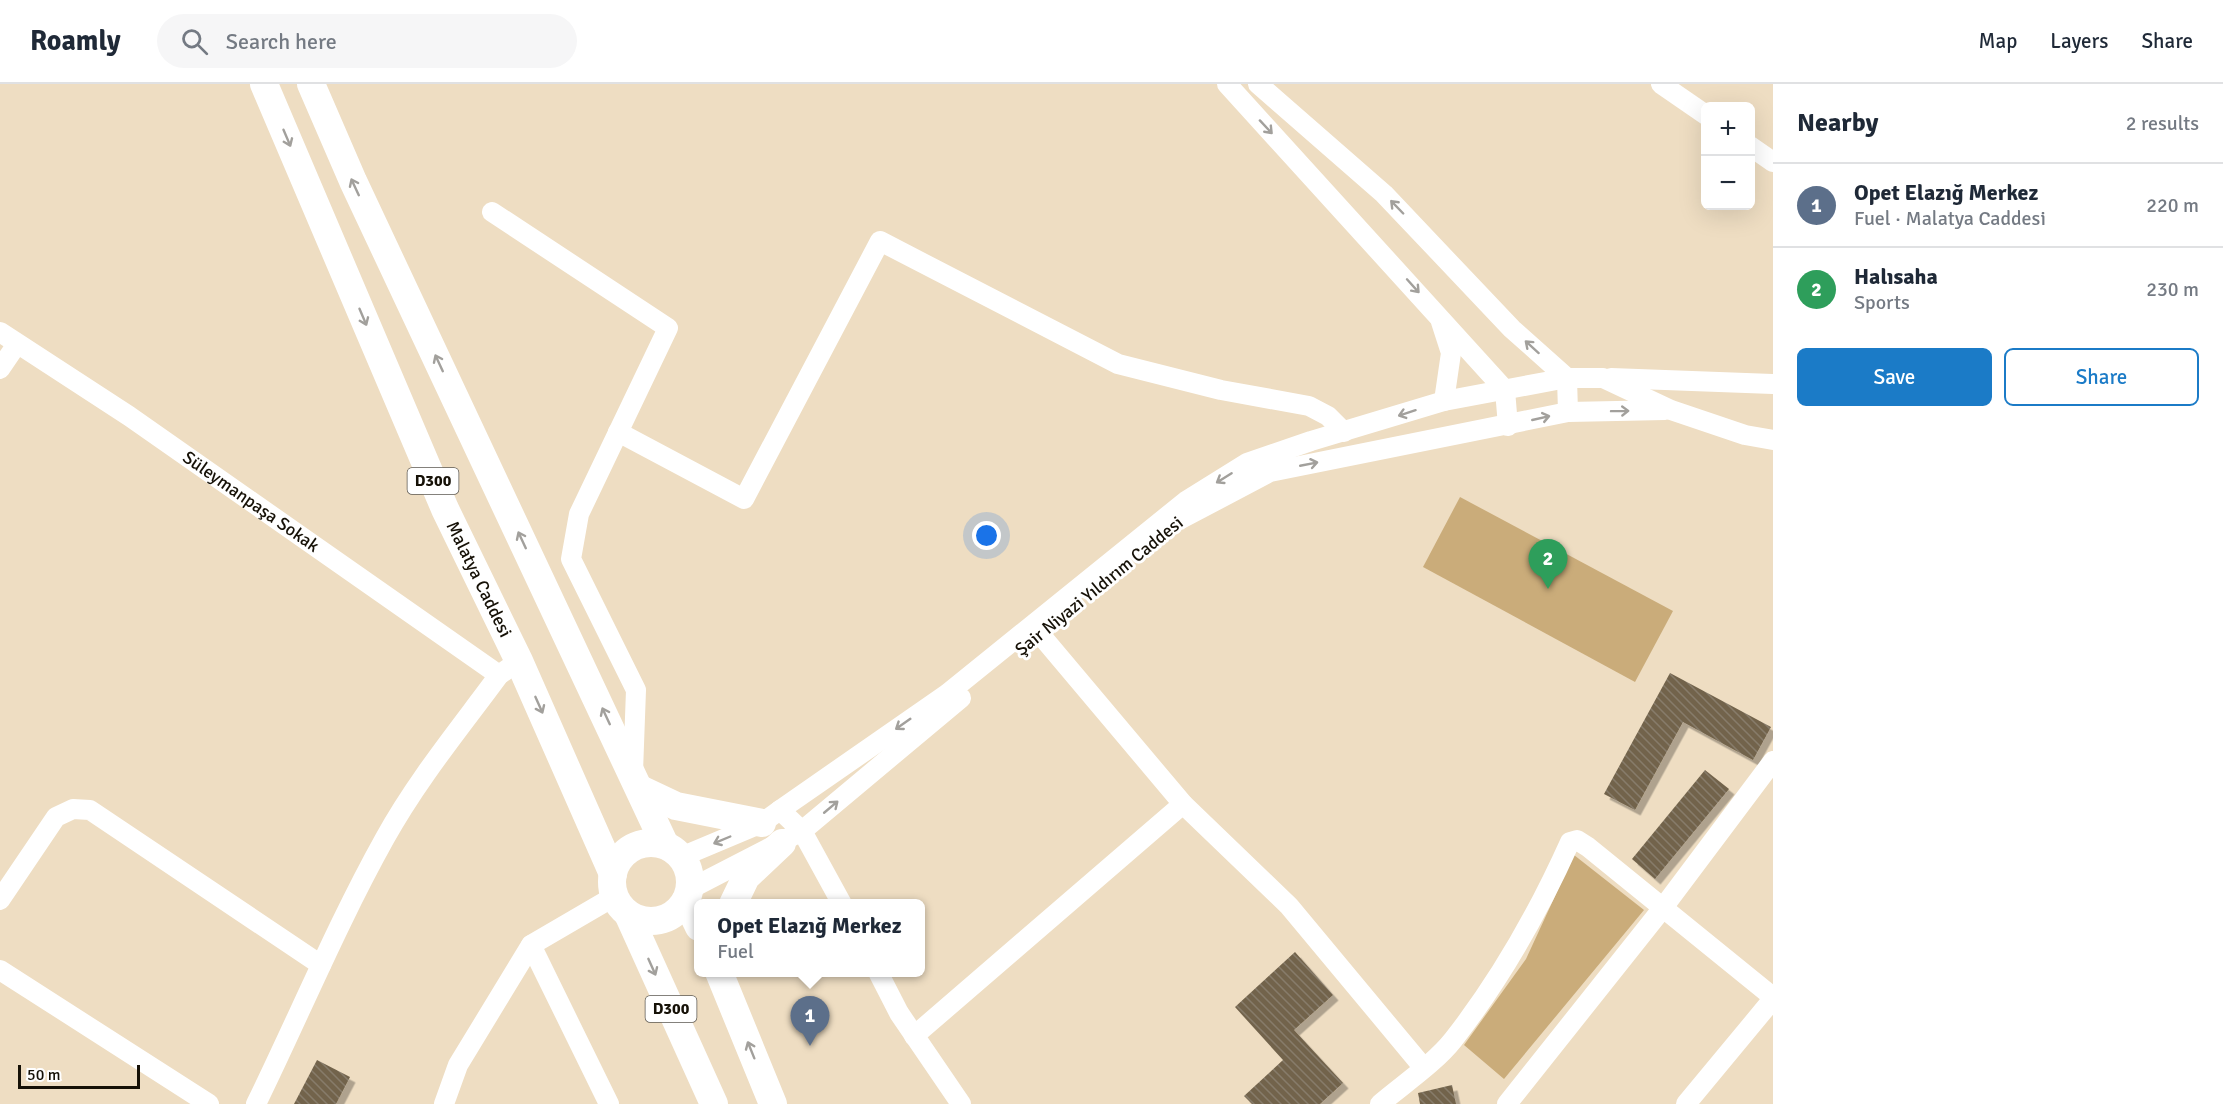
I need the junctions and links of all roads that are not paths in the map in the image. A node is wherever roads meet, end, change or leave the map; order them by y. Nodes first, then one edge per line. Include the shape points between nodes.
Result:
1 (264, 84) edge
2 (311, 84) edge
3 (1227, 84) edge
4 (1258, 84) edge
5 (1661, 84) edge
6 (1701, 112) edge
7 (1755, 149) edge
8 (1773, 162) edge
9 (492, 212) dead end
10 (1438, 314) junction
11 (0, 333) edge
12 (17, 344) junction
13 (0, 369) edge
14 (1567, 378) junction
15 (1603, 378) junction
16 (1773, 384) edge
17 (1505, 390) junction
18 (1444, 401) junction
19 (1671, 410) junction
20 (1568, 411) junction
21 (1508, 426) junction
22 (618, 432) junction
23 (1344, 432) junction
24 (1773, 440) edge
25 (1039, 633) junction
26 (509, 668) junction
27 (1773, 761) edge
28 (637, 782) junction
29 (1183, 804) junction
30 (771, 817) junction
31 (792, 837) junction
32 (673, 851) junction
33 (619, 894) junction
34 (688, 895) junction
35 (735, 899) edge
36 (839, 899) edge
37 (0, 900) edge
38 (1662, 909) junction
39 (694, 912) edge
40 (531, 945) junction
41 (321, 965) junction
42 (0, 970) edge
43 (721, 977) edge
44 (881, 977) edge
45 (1773, 998) edge
46 (914, 1036) junction
47 (1423, 1067) junction
48 (209, 1104) edge
49 (256, 1104) edge
50 (444, 1104) edge
51 (609, 1104) edge
52 (714, 1104) edge
53 (773, 1104) edge
54 (961, 1104) edge
55 (1380, 1104) edge
56 (1507, 1104) edge
57 (1686, 1104) edge

1 -> 26 highway, Malatya Caddesi / D300
28 -> 2 highway via 357,191
3 -> 10 street
14 -> 4 street via 1512,329 1384,194
5 - 6 street
7 - 8 street
9 - 22 street via 668,328
10 - 17 street
10 - 18 street via 1451,353
11 - 12 street, Süleymanpaşa Sokak
12 - 13 street
12 - 26 street, Süleymanpaşa Sokak
14 - 15 street
14 - 17 street
14 - 20 street
15 - 16 street
15 - 19 street
17 - 18 street
17 - 21 street
18 -> 23 street
20 -> 19 street, Şair Niyazi Yıldırım Caddesi
19 - 24 street via 1745,435
21 -> 20 street, Şair Niyazi Yıldırım Caddesi
25 -> 21 street, Şair Niyazi Yıldırım Caddesi via 1183,517 1270,472
22 - 23 street via 744,499 880,241 1118,364 1221,390 1309,406 1328,416
22 - 28 street via 579,514 571,559 636,690
23 -> 30 street via 1247,463 1186,501 947,694
25 - 29 street
31 -> 25 street, Şair Niyazi Yıldırım Caddesi
26 -> 33 highway, Malatya Caddesi / D300
26 - 41 street via 429,768 385,838
27 - 38 street
28 - 30 highway via 676,806
28 - 32 highway
29 - 46 street
29 - 47 street via 1289,906
30 - 31 street
30 -> 32 street
31 - 34 street, Şair Niyazi Yıldırım Caddesi
31 - 35 highway via 746,877
31 - 36 street
32 - 33 highway via 652,843 627,851 618,861
32 - 34 highway via 689,872
33 - 34 highway via 649,921 671,916
33 - 40 street
33 -> 52 highway, Malatya Caddesi / D300
34 - 39 highway
37 - 41 street via 56,817 73,809 90,810
38 - 45 street
38 - 47 street via 1588,847 1577,840 1570,842 1550,888 1518,943 1452,1042
38 - 56 street
40 - 50 street via 458,1065
40 - 51 street
41 - 49 street
42 - 48 street
53 -> 43 highway
44 - 46 street
45 - 57 street
46 - 54 street
47 - 55 street

